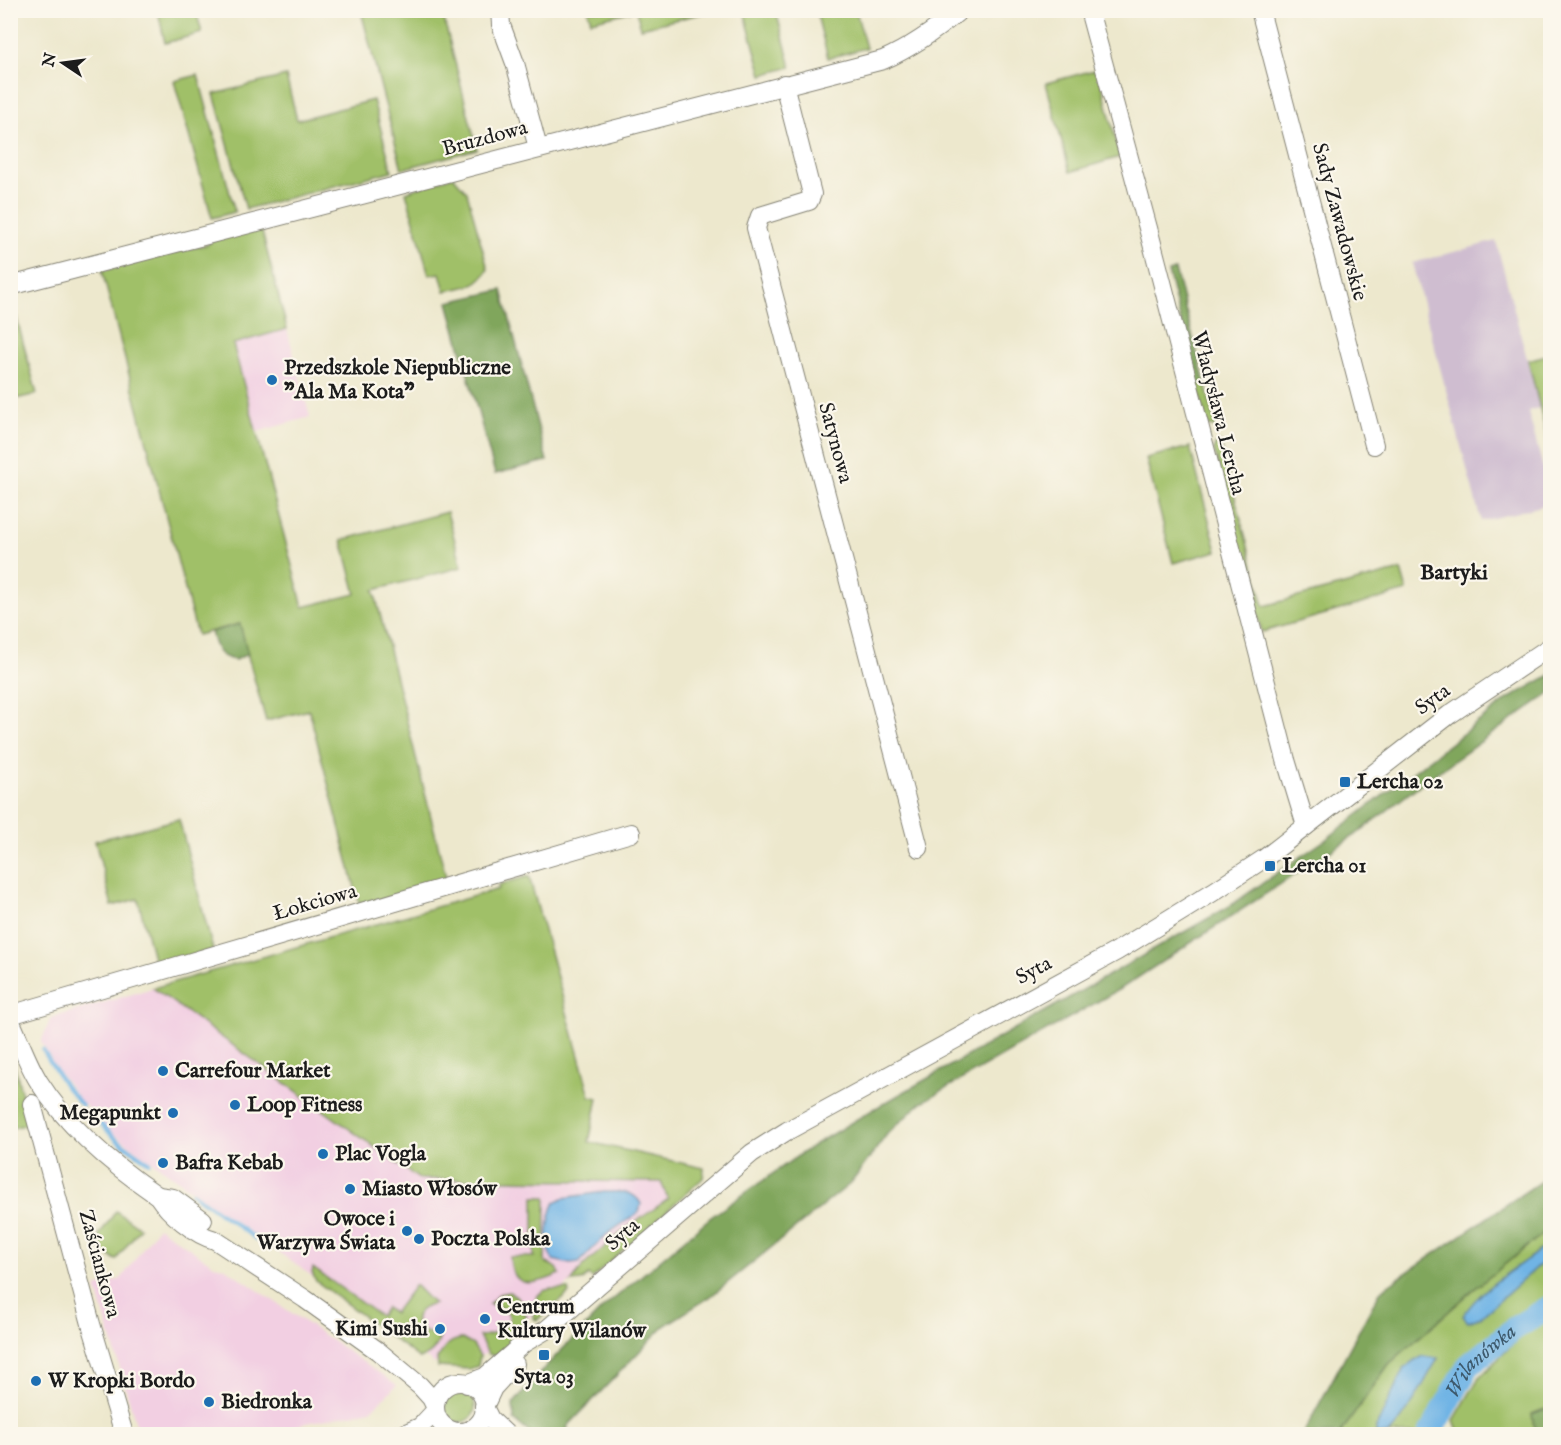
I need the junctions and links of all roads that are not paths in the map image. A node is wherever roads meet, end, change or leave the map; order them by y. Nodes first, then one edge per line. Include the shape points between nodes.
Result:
1 (500, 10) edge
2 (960, 10) edge
3 (1089, 10) edge
4 (1260, 10) edge
5 (784, 84) junction
6 (538, 148) junction
7 (10, 286) edge
8 (1374, 445) dead end
9 (1551, 647) edge
10 (1306, 826) junction
11 (631, 833) dead end
12 (918, 848) dead end
13 (10, 1015) edge
14 (10, 1020) edge
15 (33, 1104) dead end
16 (541, 1333) junction
17 (378, 1351) junction
18 (459, 1384) junction
19 (484, 1407) junction
20 (435, 1408) junction
21 (468, 1432) edge
22 (124, 1434) edge
23 (404, 1434) edge
24 (433, 1434) edge
25 (506, 1434) edge

1 - 6 street via 501,25
2 - 5 street, Bruzdowa via 942,26 883,60
3 - 10 street, Władysława Lercha
4 - 8 street, Sady Zawadowskie
5 - 6 street, Bruzdowa
5 - 12 street, Satynowa via 813,194 809,201 760,216 756,228
6 - 7 street, Bruzdowa
9 - 10 street, Syta via 1449,716
10 - 16 street, Syta via 1252,867 1117,951 772,1139
11 - 13 street, Łokciowa
14 - 17 street via 38,1080 85,1137 158,1196 173,1198 204,1221 214,1239
15 - 22 street, Zaściankowa
16 - 18 street, Syta via 485,1377
16 - 19 street, Syta via 493,1388
17 - 18 street via 438,1380
17 - 20 street via 420,1386
18 - 19 street via 482,1395
18 - 20 street via 440,1393
19 - 21 street via 480,1422
19 - 25 street
20 - 21 street via 441,1423
20 - 23 street via 420,1427
21 - 24 street

